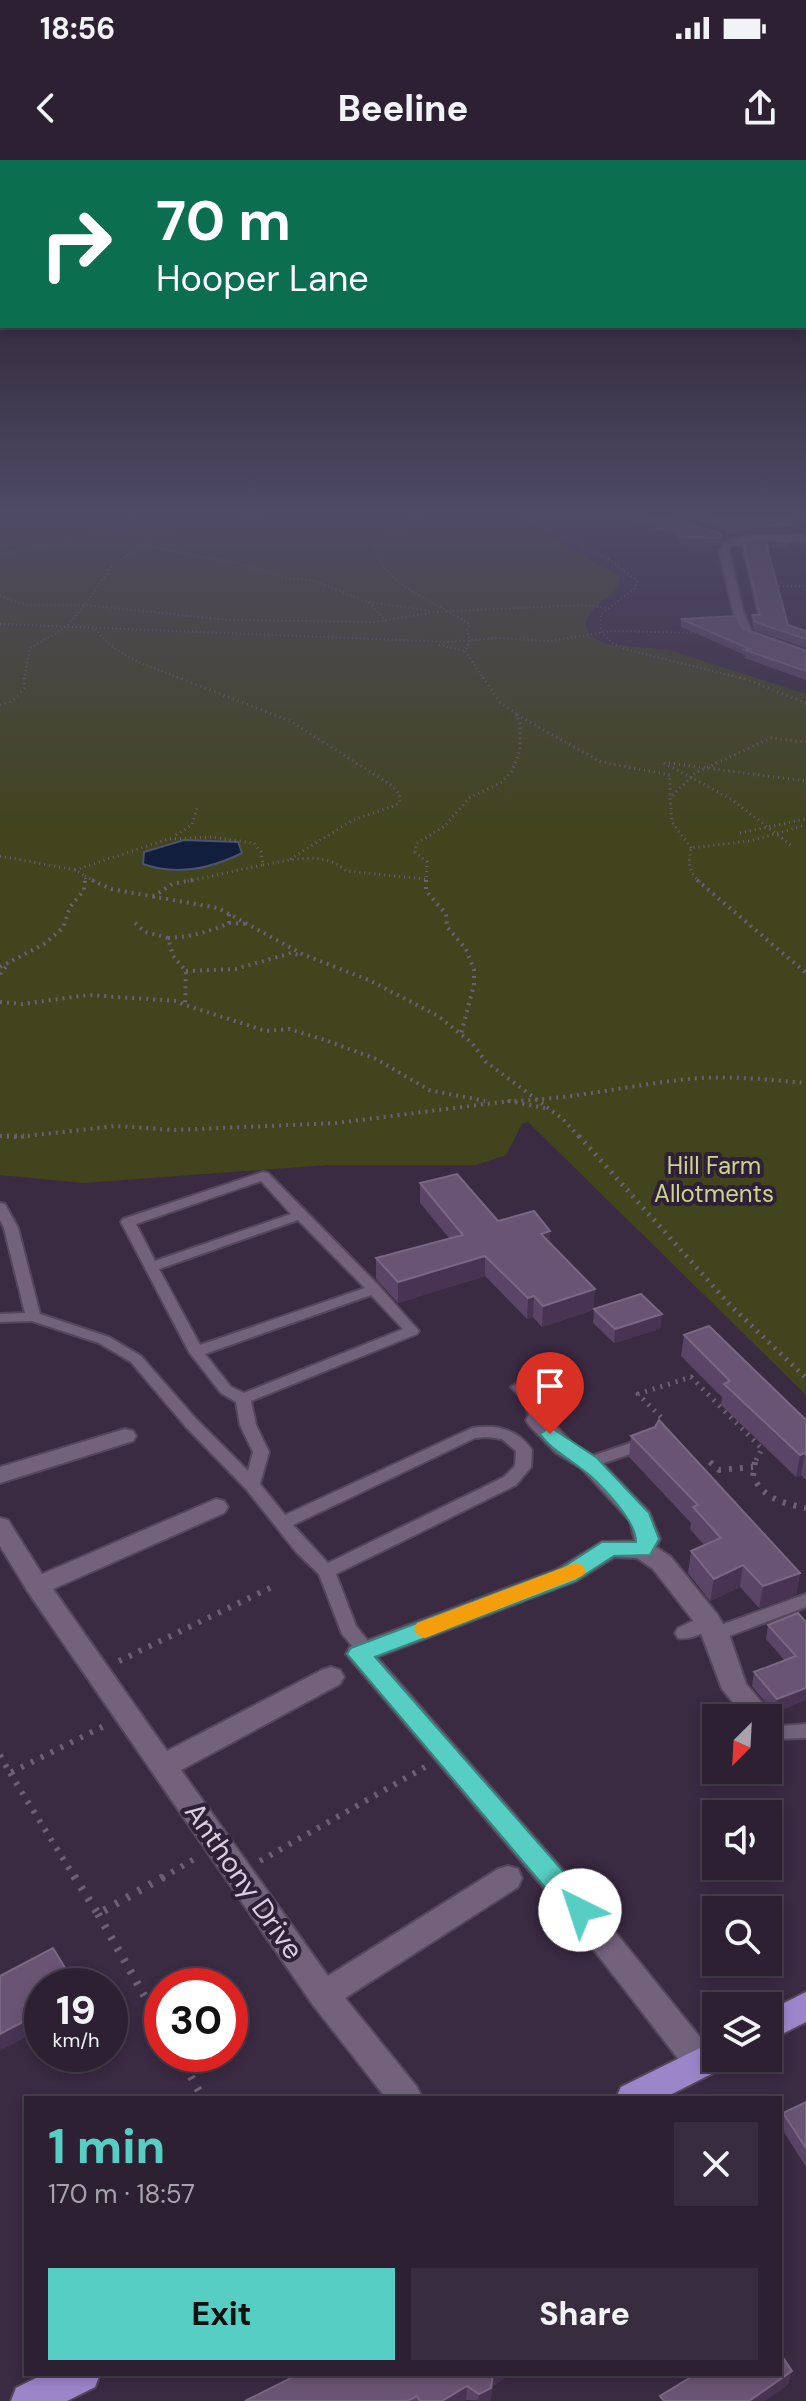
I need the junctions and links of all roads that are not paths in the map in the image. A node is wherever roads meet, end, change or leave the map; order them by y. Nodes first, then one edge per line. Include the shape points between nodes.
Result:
1 (744, 624) edge
2 (806, 655) edge
3 (0, 1207) edge
4 (300, 1215) junction
5 (151, 1267) junction
6 (374, 1289) junction
7 (33, 1317) junction
8 (0, 1318) edge
9 (196, 1352) junction
10 (519, 1387) dead end
11 (243, 1399) junction
12 (537, 1420) joint
13 (125, 1436) dead end
14 (646, 1442) edge
15 (589, 1463) junction
16 (0, 1475) edge
17 (252, 1485) junction
18 (216, 1507) dead end
19 (283, 1523) junction
20 (0, 1526) edge
21 (642, 1550) junction
22 (326, 1571) junction
23 (37, 1586) junction
24 (806, 1600) edge
25 (712, 1628) junction
26 (684, 1633) dead end
27 (366, 1650) junction
28 (331, 1677) dead end
29 (749, 1704) edge
30 (782, 1727) edge
31 (806, 1731) edge
32 (163, 1766) junction
33 (508, 1878) dead end
34 (324, 1995) junction
35 (806, 2006) edge
36 (782, 2019) edge
37 (702, 2052) edge
38 (702, 2062) edge
39 (404, 2096) edge
40 (636, 2096) edge
41 (78, 2376) edge
42 (29, 2401) edge

1 - 2 street via 748,634
3 - 7 lane via 11,1228
4 - 5 lane
4 - 5 lane via 263,1176 128,1222
4 - 6 lane
5 - 9 lane
6 - 9 lane
6 - 11 lane via 412,1331
7 - 8 lane
7 - 17 lane via 104,1340 136,1359
9 - 11 lane via 226,1390
10 - 12 lane via 531,1399
11 - 17 lane via 261,1452
12 - 15 street via 564,1448
13 - 16 street
14 - 15 lane
15 - 21 street via 641,1518 648,1539
17 - 19 lane
18 - 23 street
19 - 22 lane
19 - 22 lane via 472,1433 487,1430 512,1436 524,1450 523,1467 510,1481
20 - 23 street, Anthony Drive
21 - 25 street via 662,1563
21 - 27 street via 610,1548 567,1575
22 - 27 lane via 348,1629
23 - 32 street, Anthony Drive
24 - 25 lane
25 - 26 lane
25 - 29 street via 735,1689
27 - 37 street via 359,1654
28 - 32 street
30 - 31 lane
32 - 34 street, Anthony Drive
33 - 34 street
34 - 39 street, Anthony Drive
35 - 36 main road
38 - 40 main road
41 - 42 main road

